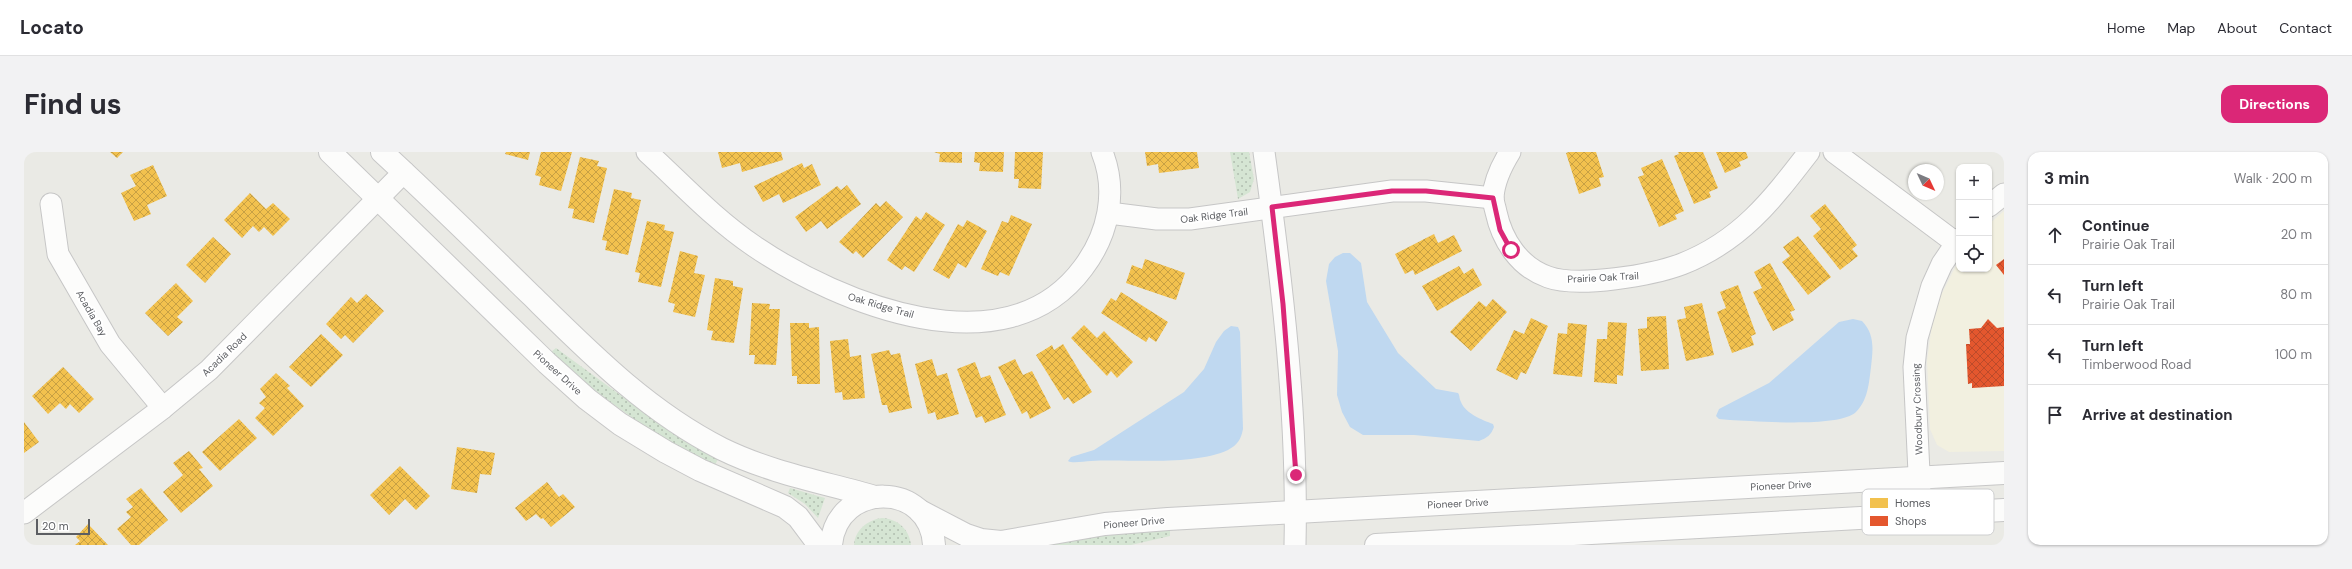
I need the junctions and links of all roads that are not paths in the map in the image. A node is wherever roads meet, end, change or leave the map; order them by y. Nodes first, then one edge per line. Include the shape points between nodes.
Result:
1 (330, 152) edge
2 (382, 152) edge
3 (647, 152) edge
4 (1102, 152) edge
5 (1264, 152) edge
6 (1510, 152) edge
7 (1809, 152) edge
8 (1834, 152) edge
9 (404, 172) junction
10 (2004, 194) edge
11 (1493, 198) junction
12 (378, 199) junction
13 (51, 204) dead end
14 (1992, 204) edge
15 (1272, 207) junction
16 (1109, 213) junction
17 (1956, 240) edge
18 (1956, 243) edge
19 (163, 408) junction
20 (2004, 473) edge
21 (1920, 478) junction
22 (1920, 489) edge
23 (875, 497) junction
24 (2004, 510) edge
25 (920, 511) junction
26 (1994, 511) edge
27 (1296, 512) junction
28 (24, 513) edge
29 (1862, 519) edge
30 (819, 545) edge
31 (832, 545) edge
32 (934, 545) edge
33 (1295, 545) edge
34 (1376, 545) edge

1 - 12 street, Pioneer Drive
2 - 9 street
3 - 16 street, Oak Ridge Trail via 726,225 787,266 827,287 875,305 945,320 1001,320 1019,315 1048,301 1071,283 1090,259 1103,233
4 - 16 street, Oak Ridge Trail via 1108,178
5 - 15 street
6 - 11 street, Prairie Oak Trail via 1499,175
7 - 11 street, Prairie Oak Trail via 1772,200 1732,238 1683,264 1634,277 1573,281 1548,277 1529,266 1511,250 1500,230
8 - 17 street
9 - 12 street, Acadia Road
9 - 23 street via 612,373 671,419 723,449 760,465
10 - 14 street
11 - 15 street via 1426,191 1392,191
12 - 19 street, Acadia Road via 209,370
12 - 30 street, Pioneer Drive via 547,363 597,406 679,459 785,507 798,517
13 - 19 street, Acadia Bay via 58,254 110,344
15 - 16 street, Oak Ridge Trail via 1176,220
15 - 27 street via 1288,372 1296,475
18 - 21 street, Woodbury Crossing via 1932,286 1917,338 1914,367
19 - 28 street, Acadia Road
20 - 21 street, Pioneer Drive
21 - 22 street, Woodbury Crossing
21 - 27 street, Pioneer Drive
23 - 25 street, Pioneer Drive via 906,501
23 - 31 street via 861,501 844,514 836,526
24 - 26 street
25 - 27 street, Pioneer Drive via 966,535 1001,542 1120,523
25 - 32 street via 931,528
27 - 33 street
29 - 34 street

